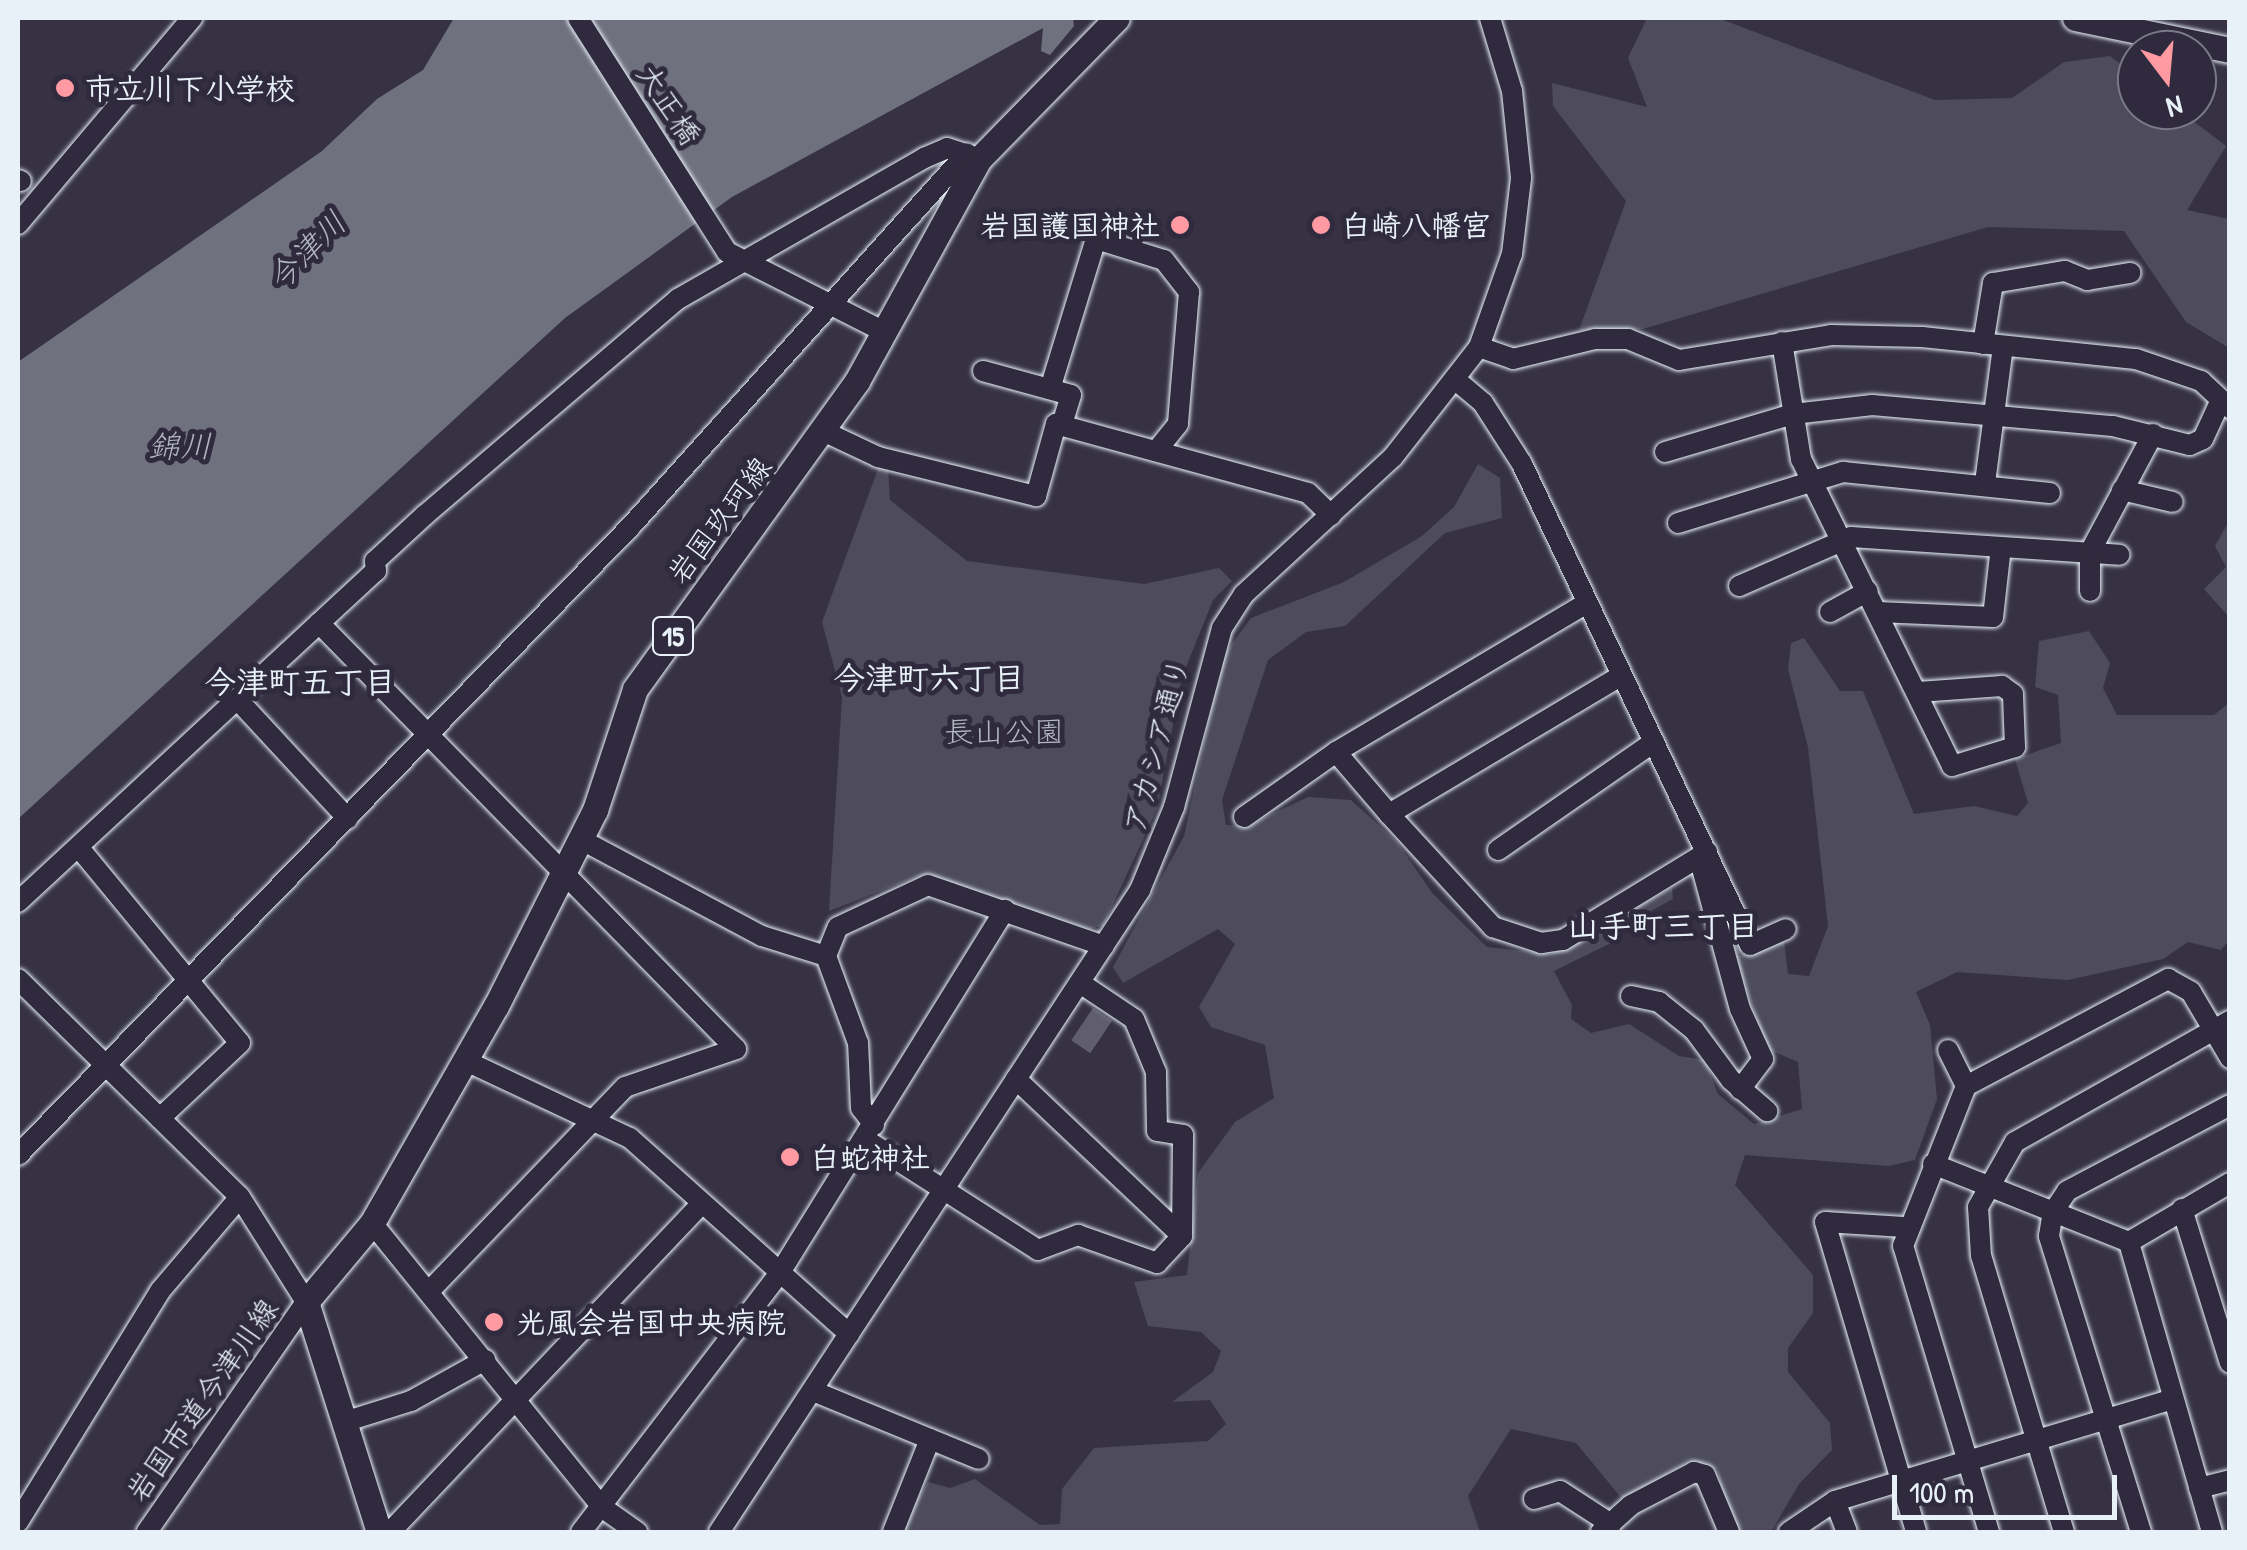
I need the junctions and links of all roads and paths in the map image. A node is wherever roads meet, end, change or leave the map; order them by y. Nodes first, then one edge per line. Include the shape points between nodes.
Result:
1 (192, 18) edge
2 (578, 18) edge
3 (1117, 18) edge
4 (1490, 18) edge
5 (2075, 18) edge
6 (2230, 50) edge
7 (973, 156) junction
8 (18, 224) edge
9 (738, 262) junction
10 (2130, 272) dead end
11 (829, 305) junction
12 (885, 332) junction
13 (1782, 342) junction
14 (1479, 346) junction
15 (1993, 346) junction
16 (983, 371) dead end
17 (1457, 381) junction
18 (1050, 390) junction
19 (2225, 405) edge
20 (1793, 414) junction
21 (1994, 416) junction
22 (1062, 425) junction
23 (823, 431) junction
24 (2153, 434) junction
25 (1156, 451) junction
26 (1665, 452) dead end
27 (1810, 476) junction
28 (1985, 483) junction
29 (2122, 490) junction
30 (2050, 493) dead end
31 (2173, 502) dead end
32 (1331, 514) junction
33 (1678, 524) dead end
34 (1840, 538) junction
35 (2001, 547) junction
36 (2090, 552) junction
37 (2119, 555) dead end
38 (1738, 586) dead end
39 (2090, 590) dead end
40 (1868, 591) junction
41 (1588, 604) junction
42 (1830, 612) dead end
43 (1878, 612) junction
44 (319, 623) junction
45 (1622, 675) junction
46 (1918, 692) junction
47 (237, 699) junction
48 (429, 736) junction
49 (1654, 742) junction
50 (1336, 752) junction
51 (1389, 814) junction
52 (1244, 816) dead end
53 (348, 819) junction
54 (580, 838) junction
55 (80, 849) junction
56 (1498, 850) dead end
57 (1703, 856) junction
58 (562, 874) junction
59 (18, 902) edge
60 (1004, 910) junction
61 (1786, 929) dead end
62 (1104, 946) junction
63 (826, 956) junction
64 (18, 979) edge
65 (186, 980) junction
66 (1080, 983) junction
67 (1631, 996) dead end
68 (2222, 1026) edge
69 (1948, 1050) dead end
70 (2230, 1058) edge
71 (466, 1061) junction
72 (106, 1066) junction
73 (1016, 1079) junction
74 (1966, 1086) junction
75 (1740, 1090) junction
76 (2230, 1105) edge
77 (1767, 1111) dead end
78 (160, 1118) junction
79 (596, 1118) junction
80 (870, 1133) junction
81 (18, 1154) edge
82 (1933, 1164) junction
83 (2230, 1184) edge
84 (1987, 1186) junction
85 (945, 1190) junction
86 (240, 1197) junction
87 (702, 1203) junction
88 (2182, 1209) junction
89 (2053, 1212) junction
90 (372, 1223) junction
91 (1904, 1226) junction
92 (1182, 1236) junction
93 (2130, 1242) junction
94 (781, 1271) junction
95 (431, 1290) junction
96 (306, 1302) junction
97 (849, 1334) junction
98 (2229, 1359) edge
99 (485, 1360) junction
100 (813, 1391) junction
101 (2170, 1400) junction
102 (518, 1401) junction
103 (2106, 1420) junction
104 (344, 1422) junction
105 (930, 1439) junction
106 (2037, 1442) junction
107 (980, 1460) dead end
108 (1968, 1462) junction
109 (2230, 1480) edge
110 (1900, 1482) junction
111 (2199, 1488) junction
112 (1534, 1498) dead end
113 (1835, 1501) junction
114 (603, 1508) junction
115 (18, 1521) edge
116 (1606, 1528) edge
117 (147, 1532) edge
118 (379, 1532) edge
119 (390, 1532) edge
120 (581, 1532) edge
121 (636, 1532) edge
122 (719, 1532) edge
123 (893, 1532) edge
124 (1729, 1532) edge
125 (1788, 1532) edge
126 (1848, 1532) edge
127 (1916, 1532) edge
128 (1989, 1532) edge
129 (2064, 1532) edge
130 (2141, 1532) edge
131 (2212, 1532) edge

1 - 8 street
2 - 9 street, 大正橋
3 - 7 main road, 岩国玖珂線 / 15
4 - 14 street, アカシア通り via 1512,91 1521,178 1512,254
5 - 6 main road
7 - 9 street via 947,148 924,158
7 - 11 street
7 - 12 main road, 岩国玖珂線 / 15
9 - 11 street
9 - 44 street via 678,300 516,435
10 - 15 street via 2087,280 2065,271 1994,283
11 - 12 street
11 - 48 street
12 - 23 main road, 岩国玖珂線 / 15
13 - 14 street via 1680,360 1628,339 1595,338 1512,359
13 - 15 street via 1880,334
13 - 20 street
14 - 17 street, アカシア通り
15 - 19 street via 2154,364 2201,382
15 - 21 street
16 - 18 street
17 - 32 street, アカシア通り
17 - 41 street via 1483,403 1522,464
18 - 22 street via 1071,395
18 - 25 street via 1096,239 1164,260 1190,292 1178,424
19 - 24 street via 2203,440 2190,444
20 - 21 street via 1872,406
20 - 26 street
20 - 27 street
21 - 24 street
21 - 28 street
22 - 23 street via 1036,496 878,457
22 - 25 street
23 - 54 main road, 岩国玖珂線 / 15 via 635,689
24 - 29 street
25 - 32 street via 1308,492
27 - 28 street via 1843,472
27 - 33 street
27 - 34 street
28 - 30 street
29 - 31 street
29 - 36 street
32 - 62 street, アカシア通り via 1244,594 1222,628 1159,852
34 - 35 street
34 - 38 street
34 - 40 street
35 - 36 street
35 - 43 street via 1992,617
36 - 37 street
36 - 39 street
40 - 42 street
40 - 43 street
41 - 45 street
41 - 50 street
43 - 46 street
44 - 47 street
44 - 48 street
45 - 49 street
45 - 51 street
46 - 46 street via 2002,686 2013,694 2015,748 1952,766
47 - 53 street
47 - 55 street
48 - 53 street
48 - 58 street
49 - 56 street
49 - 57 street
50 - 51 street
50 - 52 street
51 - 57 street via 1493,927 1542,943 1563,940
53 - 65 street
54 - 58 main road, 岩国玖珂線 / 15
54 - 63 street via 746,928
55 - 59 street
55 - 65 street
57 - 61 street via 1750,945
57 - 75 street via 1740,1009 1763,1059
58 - 71 main road, 岩国玖珂線 / 15
58 - 79 street via 736,1049 625,1087
60 - 62 street
60 - 63 street via 916,885 838,927
60 - 80 street
62 - 66 street, アカシア通り
63 - 80 street via 858,1043
64 - 72 street
65 - 72 street
65 - 78 street via 240,1043
66 - 73 street, アカシア通り
66 - 92 street via 1134,1019 1156,1072 1157,1131 1183,1136
67 - 75 street via 1659,1002 1694,1030
68 - 70 street
68 - 74 street via 2191,992 2168,980
68 - 84 street via 2015,1142
69 - 74 street
71 - 79 street
71 - 90 main road, 岩国玖珂線 / 15
72 - 78 street
72 - 81 street
73 - 85 street, アカシア通り
73 - 92 street
74 - 82 street
75 - 77 street
76 - 89 street via 2067,1191
78 - 86 street
79 - 87 street
79 - 95 street
80 - 85 street
80 - 94 street
82 - 84 street
82 - 91 street
83 - 88 street
84 - 89 street
84 - 106 street via 1976,1226 1981,1256
85 - 92 street via 1038,1250 1078,1235 1157,1263
85 - 97 street, アカシア通り
86 - 96 street
86 - 115 street via 160,1291
87 - 94 street
87 - 102 street
88 - 93 street
88 - 98 street
89 - 93 street
89 - 103 street via 2049,1236
90 - 95 street
90 - 96 main road, 岩国玖珂線 / 15
91 - 108 street via 1903,1246
91 - 110 street via 1825,1222
93 - 101 street
94 - 97 street
94 - 114 street
95 - 99 street
96 - 104 main road
96 - 117 street, 岩国市道今津川線
97 - 100 street, アカシア通り
99 - 102 street
99 - 104 street via 411,1401
100 - 105 street
100 - 122 street, アカシア通り
101 - 103 street
101 - 111 street
102 - 114 street
102 - 119 street
103 - 106 street
103 - 130 street
104 - 118 main road
105 - 107 street
105 - 123 street
106 - 108 street
106 - 129 street
108 - 110 street
108 - 128 street
109 - 111 street
110 - 113 street
110 - 127 street
111 - 131 street
112 - 116 street via 1560,1490
113 - 125 street
113 - 126 street
114 - 120 street
114 - 121 street
116 - 124 street via 1694,1472 1705,1476

